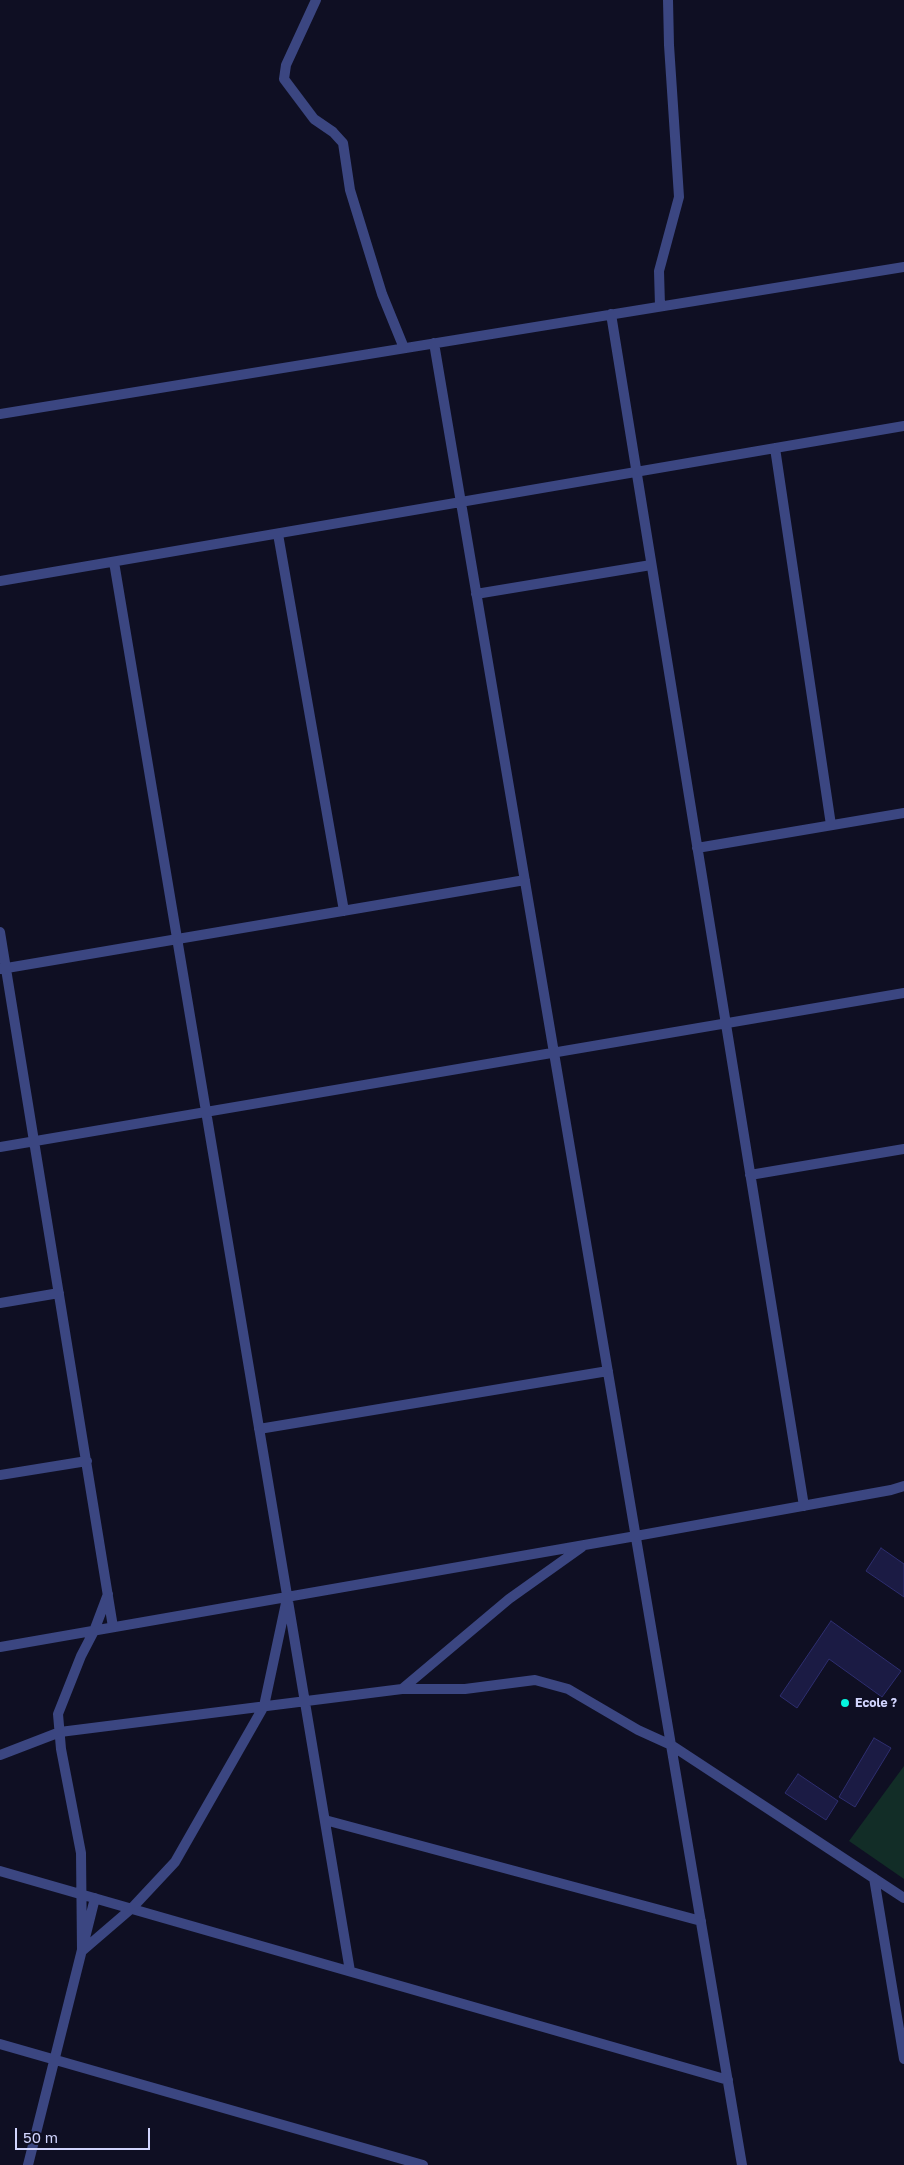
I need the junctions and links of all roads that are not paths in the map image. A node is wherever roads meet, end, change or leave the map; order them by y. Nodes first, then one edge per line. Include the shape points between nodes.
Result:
1 (316, 0) edge
2 (668, 0) edge
3 (904, 267) edge
4 (660, 306) junction
5 (610, 314) junction
6 (434, 343) junction
7 (404, 348) junction
8 (0, 414) edge
9 (904, 426) edge
10 (775, 448) junction
11 (636, 472) junction
12 (461, 502) junction
13 (278, 534) junction
14 (114, 562) junction
15 (651, 565) junction
16 (0, 581) edge
17 (476, 594) junction
18 (904, 813) edge
19 (831, 825) junction
20 (697, 848) junction
21 (525, 880) junction
22 (344, 910) junction
23 (0, 932) edge
24 (177, 939) junction
25 (3, 969) edge
26 (904, 993) edge
27 (726, 1024) junction
28 (554, 1053) junction
29 (206, 1112) junction
30 (34, 1141) junction
31 (0, 1147) edge
32 (904, 1149) edge
33 (750, 1175) junction
34 (59, 1293) junction
35 (0, 1303) edge
36 (608, 1371) junction
37 (260, 1429) junction
38 (86, 1461) junction
39 (0, 1475) edge
40 (904, 1486) edge
41 (804, 1506) junction
42 (636, 1536) junction
43 (585, 1545) junction
44 (108, 1594) junction
45 (288, 1597) junction
46 (114, 1627) junction
47 (94, 1631) junction
48 (0, 1647) edge
49 (402, 1688) junction
50 (305, 1702) junction
51 (264, 1706) junction
52 (60, 1732) junction
53 (671, 1745) junction
54 (0, 1755) edge
55 (325, 1820) junction
56 (0, 1871) edge
57 (874, 1878) junction
58 (80, 1894) junction
59 (95, 1898) junction
60 (904, 1898) edge
61 (132, 1908) junction
62 (701, 1921) junction
63 (82, 1951) junction
64 (350, 1971) junction
65 (0, 2044) edge
66 (54, 2059) junction
67 (904, 2059) edge
68 (728, 2080) junction
69 (419, 2164) edge
70 (28, 2165) edge
71 (742, 2165) edge

1 - 7 street via 286,65 284,79 314,118 344,143 350,190 382,294
2 - 4 street via 679,197 659,271
3 - 4 street
4 - 5 street
5 - 6 street
5 - 11 street
6 - 7 street
6 - 12 street
7 - 8 street
9 - 10 street
10 - 11 street
10 - 19 street
11 - 12 street
11 - 15 street
12 - 13 street
12 - 17 street
13 - 14 street
13 - 22 street
14 - 16 street
14 - 24 street
15 - 17 street
15 - 20 street
17 - 21 street
18 - 19 street
19 - 20 street
20 - 27 street
21 - 22 street
21 - 28 street
22 - 24 street
23 - 25 street
24 - 25 street
24 - 29 street
25 - 30 street
26 - 27 street
27 - 28 street
27 - 33 street
28 - 29 street
28 - 36 street
29 - 30 street
29 - 37 street
30 - 31 street
30 - 34 street
32 - 33 street
33 - 41 street
34 - 35 street
34 - 38 street
36 - 37 street
36 - 42 street
37 - 45 street
38 - 39 street
38 - 44 street
40 - 41 street
41 - 42 street
42 - 43 street
42 - 53 street
43 - 45 street
43 - 49 street via 509,1599
44 - 46 street
44 - 47 street
45 - 46 street
45 - 50 street
45 - 51 street
46 - 47 street
47 - 48 street
47 - 52 street via 58,1714
49 - 50 street
49 - 53 street via 466,1689 535,1680 568,1689 638,1730
50 - 51 street
50 - 55 street
51 - 52 street
51 - 61 street via 175,1862
52 - 54 street
52 - 58 street via 81,1852
53 - 57 street
53 - 62 street
55 - 62 street
55 - 64 street
56 - 58 street
57 - 60 street
57 - 67 street
58 - 59 street
58 - 63 street
59 - 61 street
59 - 63 street
61 - 63 street
61 - 64 street
62 - 68 street
63 - 66 street
64 - 68 street
65 - 66 street
66 - 69 street
66 - 70 street
68 - 71 street

